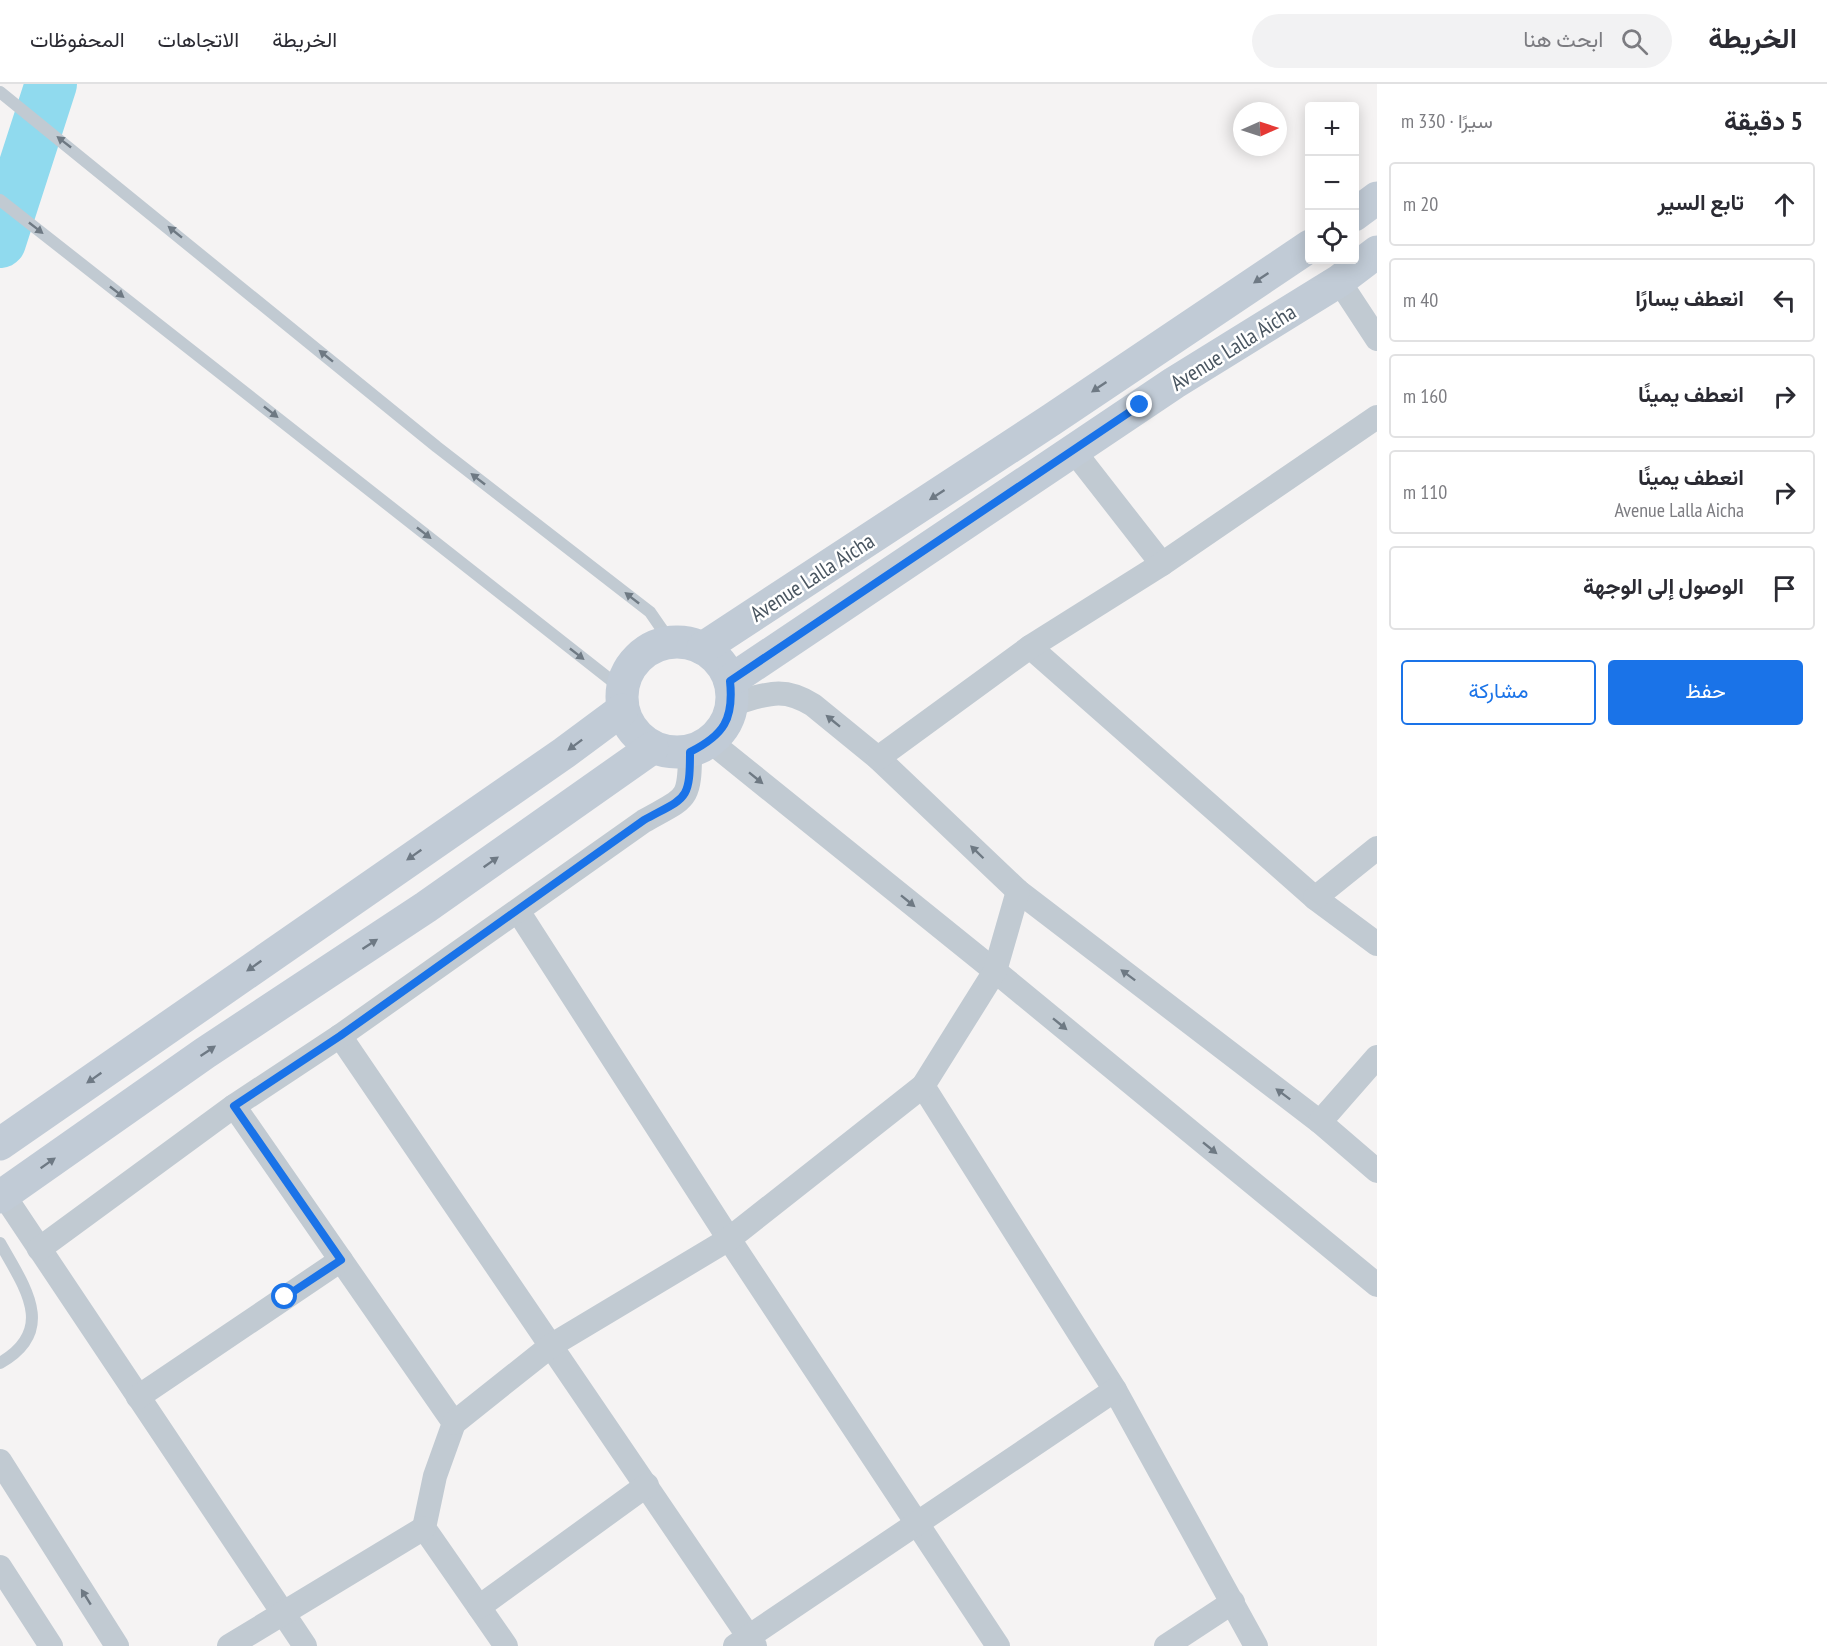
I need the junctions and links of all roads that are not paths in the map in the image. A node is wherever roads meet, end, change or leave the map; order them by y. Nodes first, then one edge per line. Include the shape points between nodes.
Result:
1 (0, 92) edge
2 (1377, 198) edge
3 (0, 200) edge
4 (1359, 211) edge
5 (1305, 249) edge
6 (1377, 252) edge
7 (1339, 281) junction
8 (1377, 339) edge
9 (1377, 417) edge
10 (1073, 450) junction
11 (1162, 564) junction
12 (670, 641) junction
13 (1030, 647) junction
14 (703, 648) junction
15 (731, 693) junction
16 (621, 699) junction
17 (701, 747) junction
18 (652, 748) junction
19 (878, 758) junction
20 (1377, 849) edge
21 (1018, 891) junction
22 (1315, 898) junction
23 (518, 911) junction
24 (1377, 944) edge
25 (995, 971) junction
26 (340, 1036) junction
27 (1377, 1058) edge
28 (923, 1086) junction
29 (234, 1106) junction
30 (1320, 1122) junction
31 (0, 1144) edge
32 (1377, 1171) edge
33 (2, 1196) edge
34 (729, 1239) junction
35 (0, 1243) edge
36 (39, 1249) junction
37 (341, 1260) junction
38 (1377, 1285) edge
39 (552, 1345) junction
40 (0, 1363) edge
41 (1115, 1390) junction
42 (138, 1397) junction
43 (454, 1423) junction
44 (0, 1461) edge
45 (647, 1485) junction
46 (915, 1522) junction
47 (424, 1528) junction
48 (0, 1567) edge
49 (1233, 1602) junction
50 (478, 1607) junction
51 (284, 1612) junction
52 (746, 1643) edge
53 (51, 1646) edge
54 (117, 1646) edge
55 (229, 1646) edge
56 (305, 1646) edge
57 (506, 1646) edge
58 (998, 1646) edge
59 (1166, 1646) edge
60 (1256, 1646) edge

12 -> 1 lane via 650,612 437,447
2 - 4 main road
3 -> 16 lane
5 -> 14 main road, Avenue Lalla Aicha
6 - 7 main road, Avenue Lalla Aicha
7 - 8 street
7 - 10 main road, Avenue Lalla Aicha
9 - 11 street
10 - 11 street
10 - 15 main road, Avenue Lalla Aicha
11 - 13 street
12 - 14 main road
12 - 16 main road via 647,649 630,665
13 - 19 street
13 - 22 street
14 - 15 main road via 720,662
15 - 17 main road via 726,725
19 -> 15 street via 802,698 778,691
16 - 18 main road via 633,732
16 -> 31 main road via 564,753
17 - 18 main road via 670,753
17 - 23 street via 684,797 644,820
17 -> 25 street
33 -> 18 main road
21 -> 19 street
20 - 22 street
21 - 25 street
30 -> 21 street
22 - 24 street
23 - 26 street
23 - 34 street
25 - 28 street
25 -> 38 street
26 - 29 street
26 - 39 street
27 - 30 street
28 - 34 street
28 - 41 street
29 - 36 street
29 - 37 street
30 - 32 street
33 - 36 street
34 - 39 street
34 - 46 street
35 - 40 lane via 31,1298 31,1332 14,1355
36 - 42 street
37 - 42 street
37 - 43 street
39 - 43 street
39 - 45 street
41 - 46 street
41 - 49 street
42 - 51 street
43 - 47 street via 435,1476
54 -> 44 street
45 - 50 street
45 - 52 street
46 - 52 street
46 - 58 street
47 - 50 street
47 - 51 street
48 - 53 street
49 - 59 street
49 - 60 street
50 - 57 street
51 - 55 street
51 - 56 street

